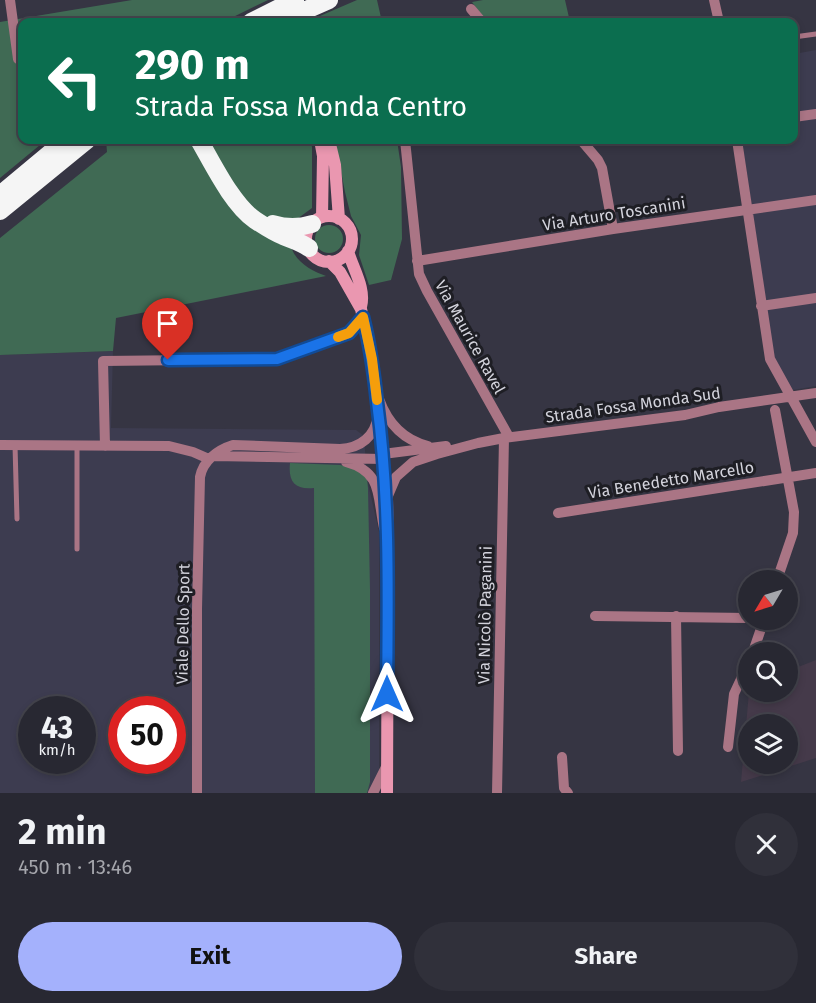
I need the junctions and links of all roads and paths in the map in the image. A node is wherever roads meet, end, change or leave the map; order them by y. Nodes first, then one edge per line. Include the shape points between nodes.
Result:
1 (10, 0) edge
2 (295, 0) edge
3 (329, 0) edge
4 (714, 0) edge
5 (471, 9) dead end
6 (259, 18) edge
7 (288, 18) edge
8 (479, 18) edge
9 (718, 18) edge
10 (816, 34) edge
11 (798, 36) edge
12 (18, 58) dead end
13 (816, 114) edge
14 (798, 116) edge
15 (61, 144) edge
16 (82, 144) edge
17 (201, 144) edge
18 (321, 144) edge
19 (330, 144) edge
20 (405, 144) edge
21 (584, 144) edge
22 (738, 144) edge
23 (0, 195) edge
24 (816, 200) edge
25 (747, 209) junction
26 (0, 212) edge
27 (252, 218) junction
28 (339, 219) junction
29 (317, 221) junction
30 (613, 229) junction
31 (309, 248) junction
32 (348, 251) junction
33 (329, 261) junction
34 (417, 261) junction
35 (816, 298) edge
36 (761, 306) junction
37 (362, 313) junction
38 (349, 333) junction
39 (369, 341) junction
40 (376, 391) junction
41 (816, 393) edge
42 (792, 396) junction
43 (775, 410) dead end
44 (379, 411) junction
45 (506, 438) junction
46 (816, 442) edge
47 (478, 443) junction
48 (0, 445) edge
49 (15, 446) junction
50 (77, 446) junction
51 (105, 446) junction
52 (431, 447) junction
53 (212, 457) junction
54 (384, 457) junction
55 (331, 458) junction
56 (816, 473) edge
57 (788, 478) junction
58 (387, 499) junction
59 (558, 513) dead end
60 (17, 519) dead end
61 (388, 548) junction
62 (77, 549) dead end
63 (780, 570) edge
64 (595, 616) dead end
65 (676, 616) junction
66 (738, 618) edge
67 (738, 685) edge
68 (728, 747) dead end
69 (678, 751) dead end
70 (562, 758) dead end
71 (387, 765) junction
72 (197, 793) edge
73 (374, 793) edge
74 (387, 793) edge
75 (497, 793) edge
76 (568, 793) edge

1 - 12 street
2 - 6 highway
3 - 7 highway
4 - 9 street
5 - 8 street
10 - 11 lane
13 - 14 street
15 - 23 highway
16 - 26 highway
17 - 27 highway via 229,190
18 - 29 main road
19 - 28 main road
20 - 34 street, Via Maurice Ravel
21 - 30 street via 602,168
22 - 25 street
24 - 25 street, Via Arturo Toscanini
25 - 30 street, Via Arturo Toscanini
25 - 36 street
27 - 29 highway via 287,227
27 - 31 highway
28 - 29 main road via 332,216
28 - 32 main road via 351,232
29 - 31 main road via 307,233
30 - 34 street, Via Arturo Toscanini
31 - 33 main road via 316,258
32 - 33 main road via 340,259
32 - 37 main road via 363,300
33 - 37 main road via 340,272
34 - 45 street, Via Maurice Ravel via 423,284
35 - 36 street
36 - 42 street via 770,359
37 - 38 street
37 - 39 main road
38 - 39 street
38 - 51 street via 277,359 103,361
39 - 40 main road
40 - 44 main road
40 - 52 street via 395,428 411,441
41 - 42 street, Strada Fossa Monda Sud
42 - 45 street, Strada Fossa Monda Sud via 685,415
42 - 46 street
43 - 57 street
44 - 53 street via 372,434 353,447 232,445
44 - 54 main road
45 - 47 street, Strada Fossa Monda Sud
45 - 75 street, Via Nicolò Paganini
47 - 52 street, Strada Fossa Monda Sud
47 - 58 street, Strada Fossa Monda Sud via 413,462 396,477
48 - 49 street
49 - 50 street
49 - 60 lane
50 - 51 street
50 - 62 lane
51 - 53 street via 169,446
52 - 54 street, Strada Fossa Monda Sud
53 - 55 street
53 - 72 street, Viale Dello Sport via 203,466 200,477
54 - 55 street
54 - 58 main road
55 - 61 street via 355,464 372,476
56 - 57 street, Via Benedetto Marcello
57 - 59 street, Via Benedetto Marcello
57 - 63 street via 793,533
58 - 61 main road
61 - 71 main road
64 - 65 street
65 - 66 street
65 - 69 street
67 - 68 street
70 - 76 street via 564,788
71 - 73 street
71 - 74 main road

